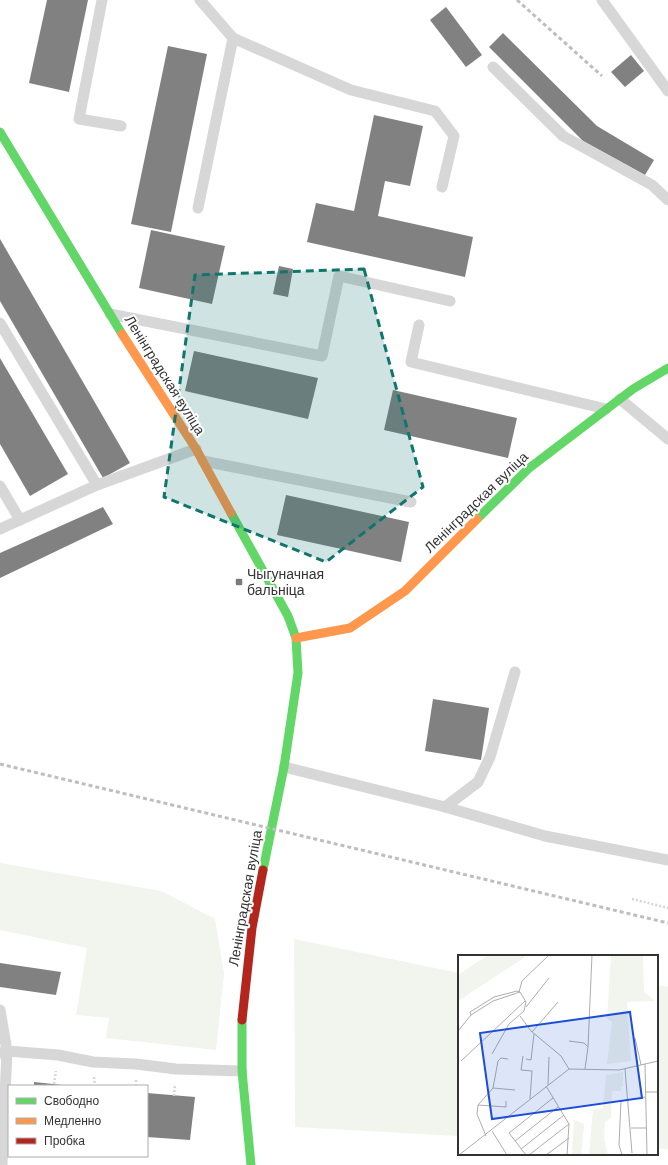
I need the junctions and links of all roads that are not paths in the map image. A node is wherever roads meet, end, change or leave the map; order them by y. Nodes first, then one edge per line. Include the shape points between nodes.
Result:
1 (102, 0) edge
2 (200, 0) edge
3 (602, 0) edge
4 (233, 38) junction
5 (493, 67) dead end
6 (668, 91) edge
7 (121, 126) dead end
8 (0, 132) edge
9 (442, 187) dead end
10 (668, 200) edge
11 (198, 208) dead end
12 (450, 301) dead end
13 (110, 314) junction
14 (0, 323) edge
15 (419, 325) dead end
16 (668, 368) edge
17 (620, 399) junction
18 (607, 409) junction
19 (668, 439) edge
20 (196, 450) junction
21 (203, 461) junction
22 (97, 485) junction
23 (0, 486) edge
24 (411, 502) dead end
25 (20, 520) junction
26 (0, 529) edge
27 (296, 638) junction
28 (516, 672) dead end
29 (284, 767) junction
30 (445, 807) junction
31 (668, 860) edge
32 (0, 1010) edge
33 (4, 1052) edge
34 (242, 1071) junction
35 (2, 1165) edge
36 (251, 1165) edge

1 - 7 lane via 80,119
2 - 4 lane
3 - 6 lane
4 - 9 lane via 350,90 435,111 454,136
4 - 11 lane
5 - 10 lane via 564,136 652,186
8 - 13 street, Ленінградская вуліца
12 - 13 lane via 339,276 322,356
13 - 20 street, Ленінградская вуліца
14 - 22 lane
15 - 18 lane via 411,362
16 - 17 street, Ленінградская вуліца
17 - 18 street, Ленінградская вуліца
17 - 19 lane
18 - 27 street, Ленінградская вуліца via 528,469 405,591 350,628
20 - 21 street, Ленінградская вуліца
20 - 22 lane
21 - 24 lane
21 - 27 street, Ленінградская вуліца via 288,616
22 - 25 lane
23 - 25 lane
25 - 26 lane
27 - 29 street, Ленінградская вуліца via 298,673
28 - 30 lane via 490,757 478,782
29 - 30 lane
29 - 34 street, Ленінградская вуліца via 251,935 241,1025
30 - 31 lane via 545,836
32 - 33 lane
33 - 34 lane via 58,1055 93,1062 176,1069
33 - 35 lane
34 - 36 street, Ленінградская вуліца

